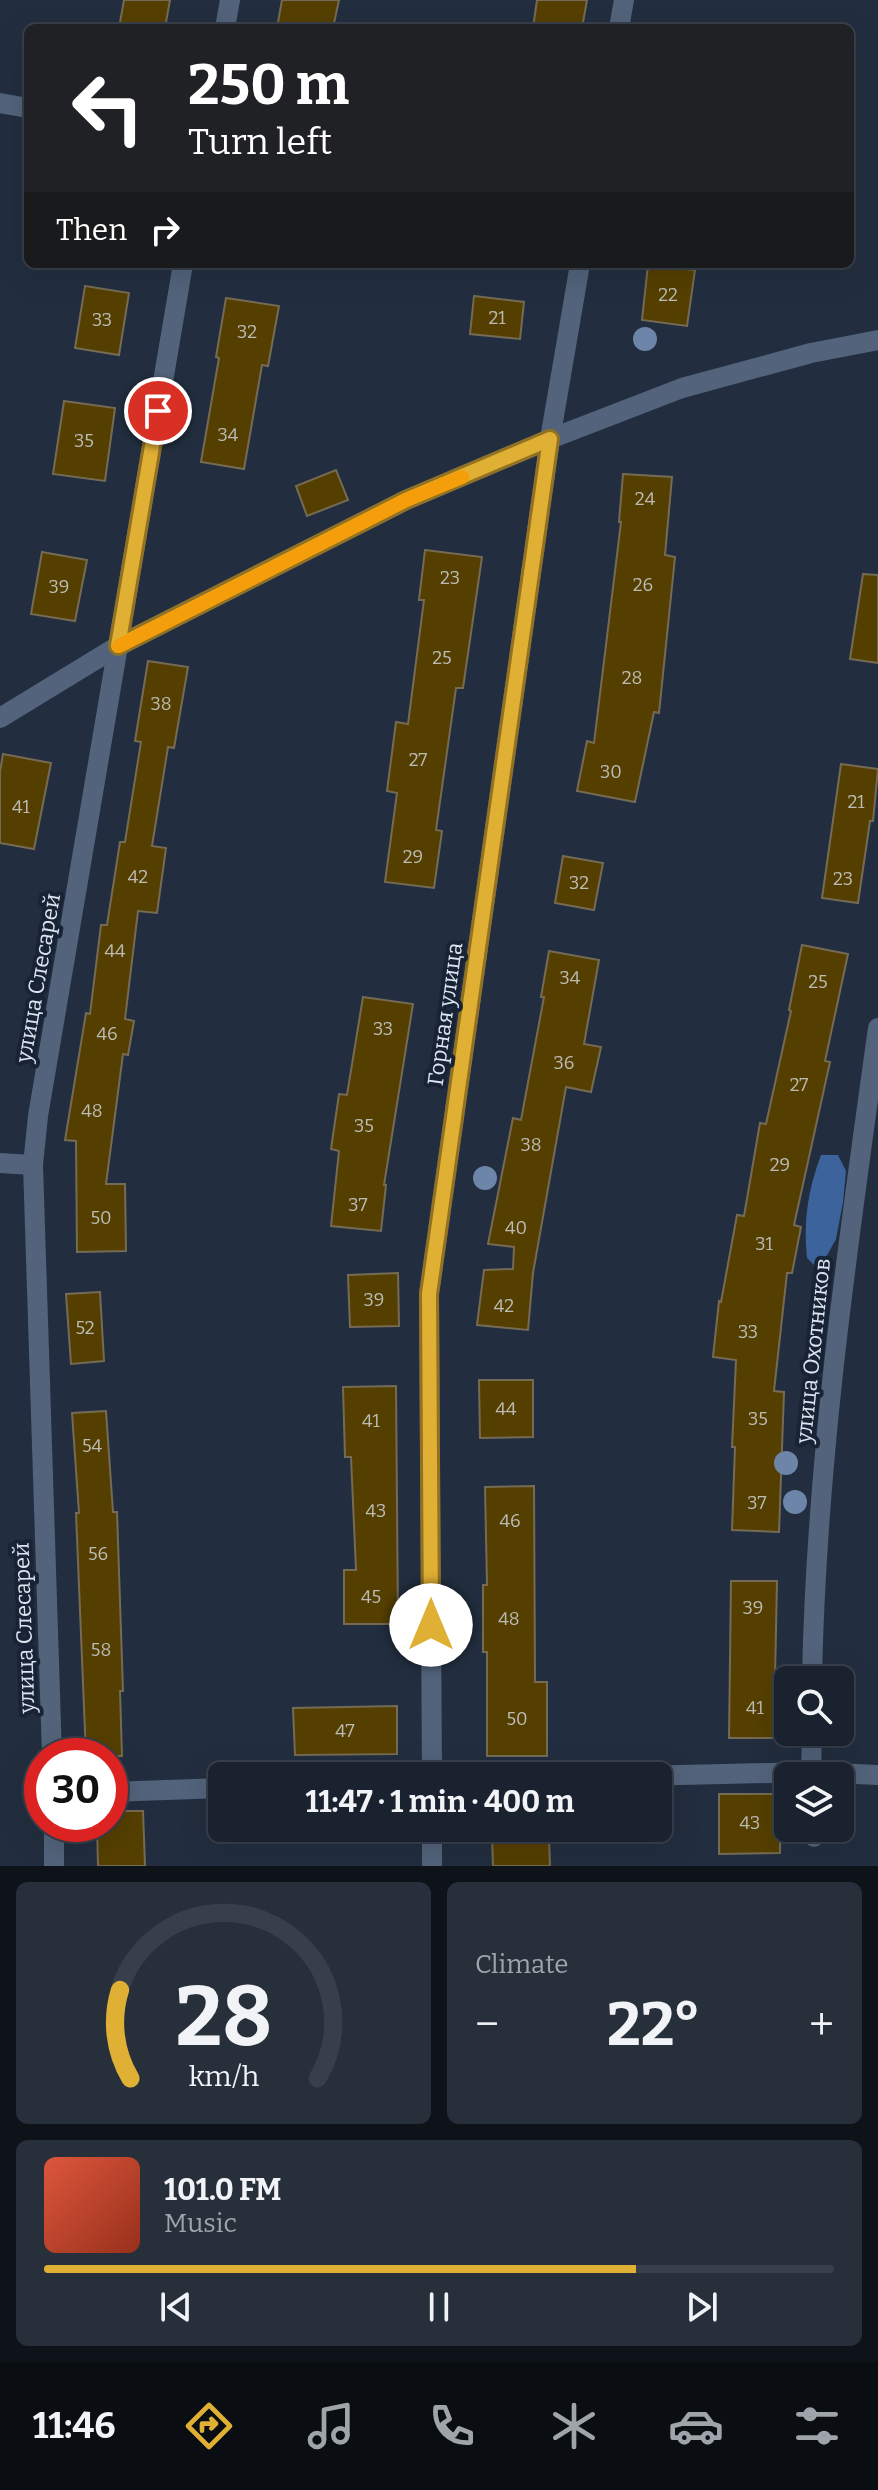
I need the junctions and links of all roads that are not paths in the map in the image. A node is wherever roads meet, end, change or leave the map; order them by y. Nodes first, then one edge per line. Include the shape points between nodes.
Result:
1 (230, 0) edge
2 (624, 0) edge
3 (226, 24) edge
4 (620, 24) edge
5 (0, 103) edge
6 (24, 107) edge
7 (182, 268) edge
8 (579, 268) edge
9 (878, 340) edge
10 (550, 439) junction
11 (118, 646) junction
12 (0, 718) edge
13 (878, 1028) edge
14 (0, 1163) edge
15 (33, 1165) junction
16 (812, 1666) edge
17 (51, 1738) edge
18 (432, 1762) edge
19 (774, 1774) edge
20 (854, 1775) edge
21 (878, 1775) edge
22 (672, 1776) edge
23 (208, 1788) edge
24 (128, 1791) edge
25 (54, 1842) edge
26 (432, 1842) edge
27 (54, 1866) edge
28 (432, 1866) edge

1 - 3 street
2 - 4 street
5 - 6 street
7 - 11 street, улица Слесарей
8 - 10 street, Горная улица
9 - 10 street via 682,388
10 - 11 street via 406,500
10 - 18 street, Горная улица via 429,1294
11 - 12 street
11 - 15 street, улица Слесарей
13 - 16 street, улица Охотников via 838,1320
14 - 15 street
15 - 17 street, улица Слесарей
19 - 22 street
20 - 21 street
23 - 24 street
25 - 27 street
26 - 28 street

